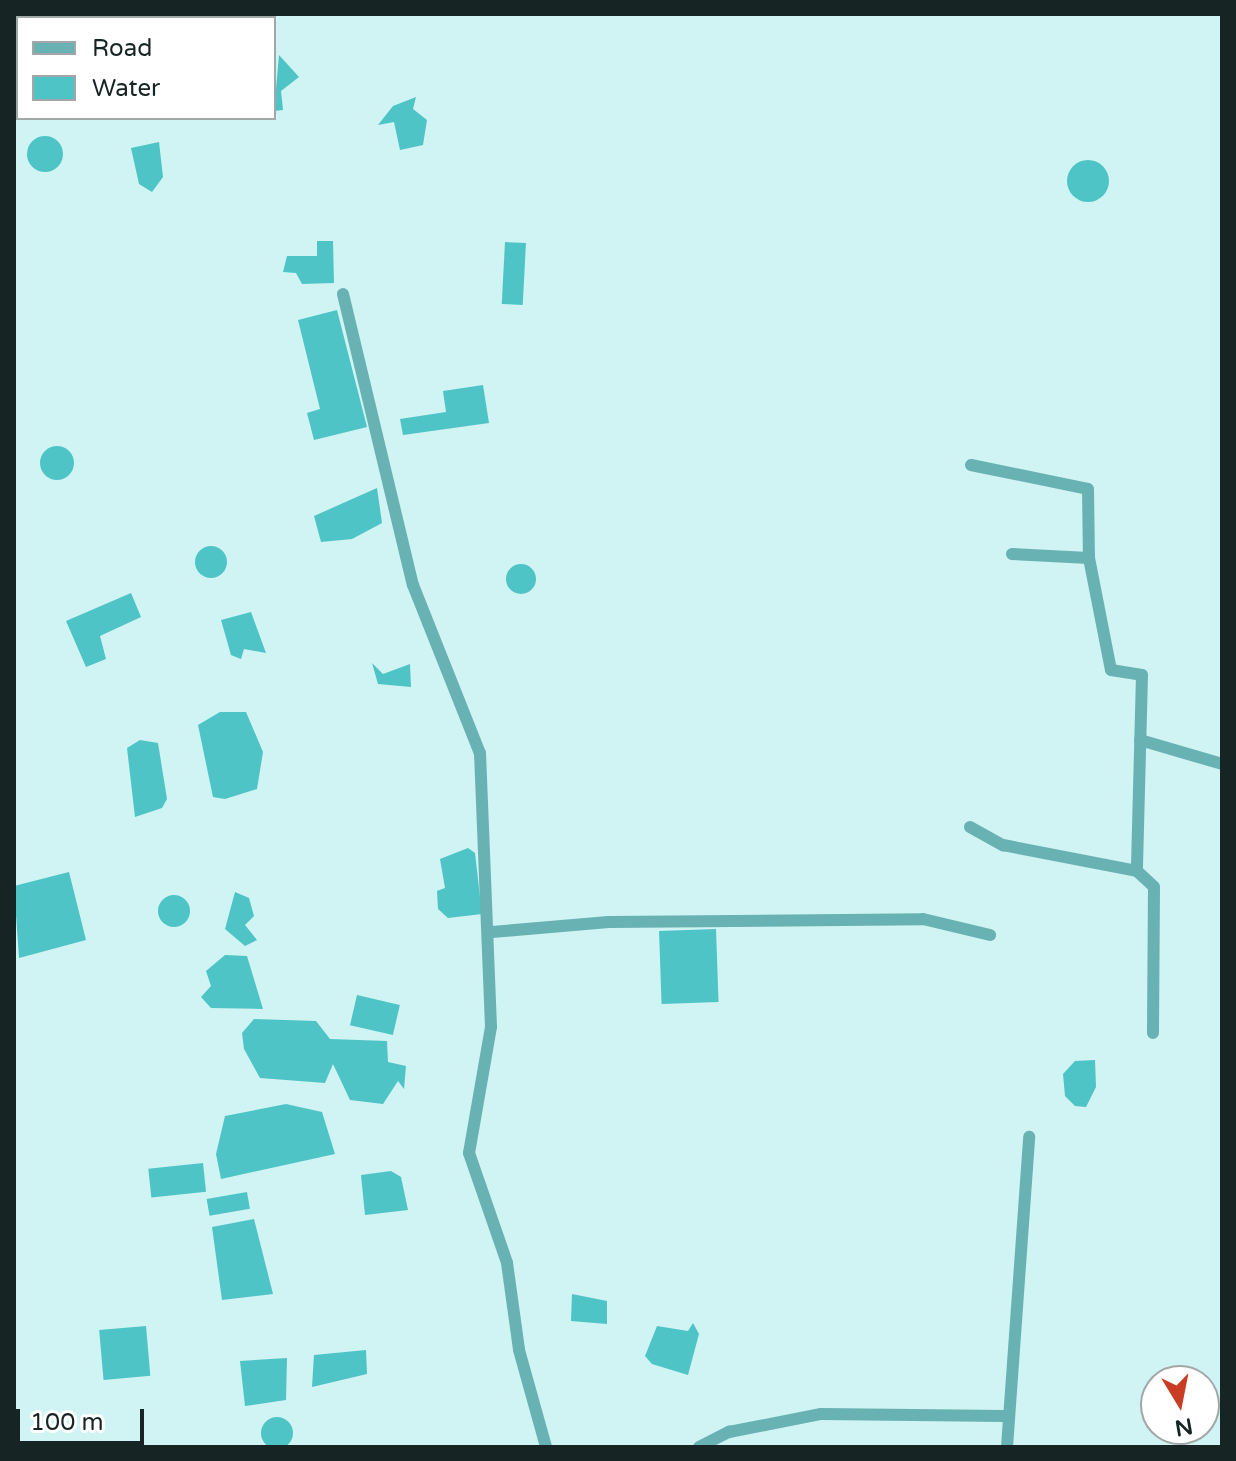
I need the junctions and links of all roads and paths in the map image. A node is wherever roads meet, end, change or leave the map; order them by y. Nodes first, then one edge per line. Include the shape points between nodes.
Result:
1 (343, 294) dead end
2 (971, 465) dead end
3 (1012, 554) dead end
4 (1089, 558) junction
5 (1140, 740) junction
6 (1222, 764) edge
7 (970, 827) dead end
8 (1137, 871) junction
9 (492, 932) junction
10 (990, 935) dead end
11 (1153, 1033) dead end
12 (1029, 1137) dead end
13 (1004, 1416) junction
14 (546, 1447) edge
15 (699, 1447) edge
16 (1007, 1447) edge

1 - 9 street via 413,585 453,699 480,753
2 - 4 street via 1088,489
3 - 4 street
4 - 5 street via 1111,670 1142,675
5 - 6 street
5 - 8 street
7 - 8 street via 1003,845
8 - 11 street via 1154,887 1157,907
9 - 10 street via 609,922 923,919
9 - 14 street via 491,1027 469,1153 507,1263 519,1350
12 - 13 street
13 - 15 street via 821,1414 729,1432
13 - 16 street

